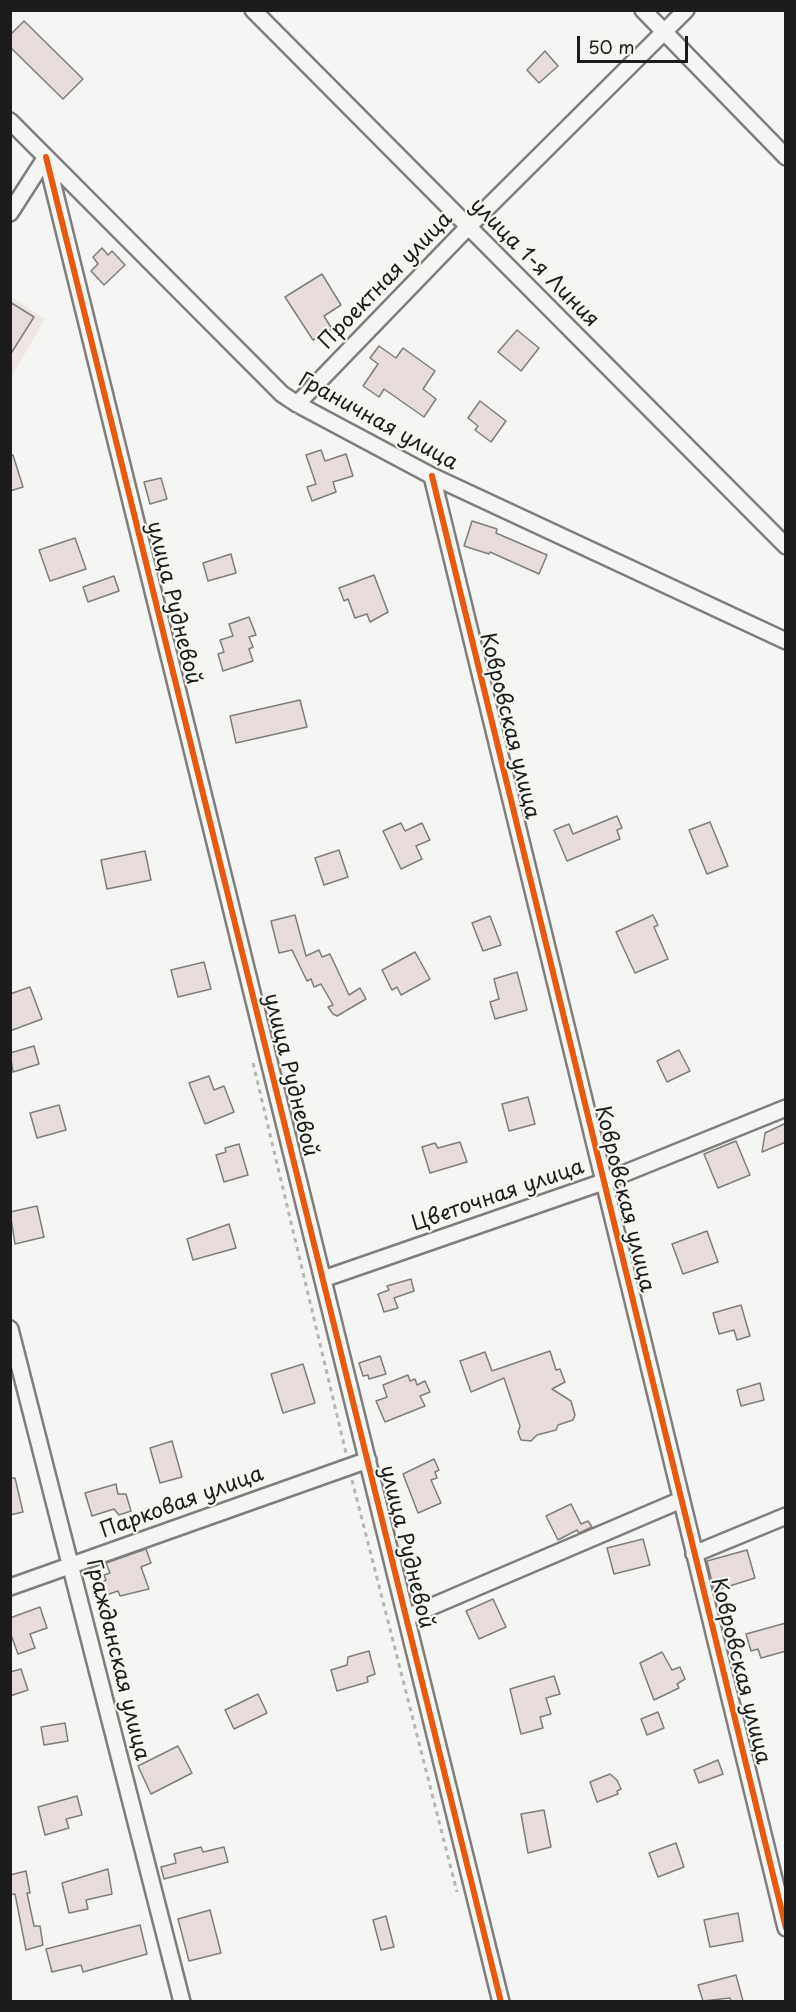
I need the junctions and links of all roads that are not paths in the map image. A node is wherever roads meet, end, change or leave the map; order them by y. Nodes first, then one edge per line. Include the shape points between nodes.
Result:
1 (253, 10) edge
2 (643, 10) edge
3 (686, 10) edge
4 (663, 32) junction
5 (10, 121) edge
6 (46, 157) junction
7 (786, 157) edge
8 (10, 213) edge
9 (468, 227) junction
10 (297, 405) junction
11 (432, 476) junction
12 (786, 546) edge
13 (786, 641) edge
14 (786, 1107) edge
15 (603, 1182) junction
16 (323, 1279) junction
17 (10, 1329) edge
18 (368, 1460) junction
19 (681, 1500) junction
20 (786, 1516) edge
21 (694, 1554) junction
22 (71, 1565) junction
23 (10, 1587) edge
24 (406, 1617) junction
25 (786, 1928) edge
26 (182, 2001) edge
27 (501, 2001) edge

1 - 9 street, улица 1-я Линия
2 - 4 street
3 - 4 street, Проектная улица
4 - 7 street
4 - 9 street, Проектная улица
5 - 6 street, Граничная улица
6 - 8 street
6 - 10 street, Граничная улица
6 - 16 street, улица Рудневой
9 - 10 street, Проектная улица
9 - 12 street, улица 1-я Линия
10 - 11 street, Граничная улица
11 - 13 street, Граничная улица
11 - 15 street, Ковровская улица
14 - 15 street, Цветочная улица
15 - 16 street, Цветочная улица
15 - 19 street, Ковровская улица
16 - 18 street, улица Рудневой
17 - 22 street, Гражданская улица
18 - 22 street, Парковая улица
18 - 24 street, улица Рудневой
19 - 21 street, Ковровская улица
19 - 24 street
20 - 21 street
21 - 25 street, Ковровская улица
22 - 23 street, Парковая улица
22 - 26 street, Гражданская улица
24 - 27 street, улица Рудневой

